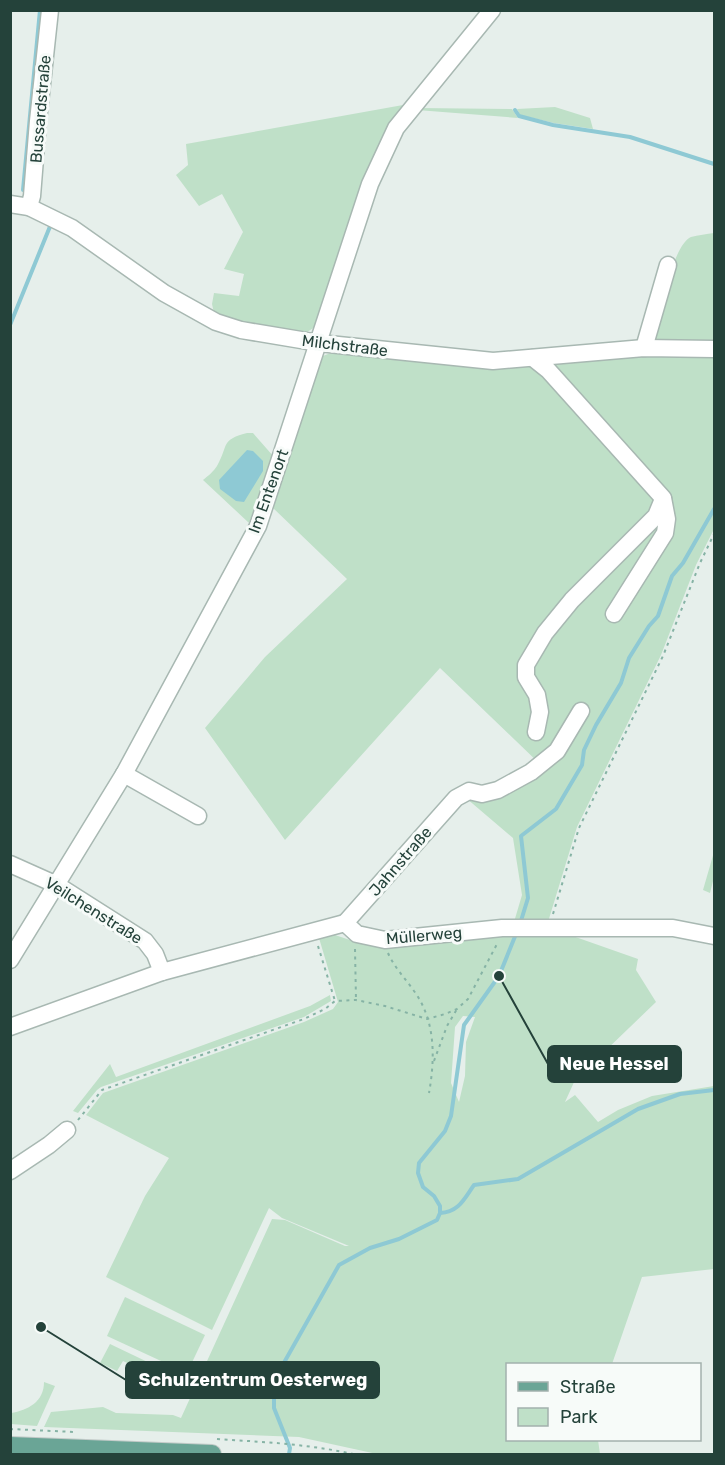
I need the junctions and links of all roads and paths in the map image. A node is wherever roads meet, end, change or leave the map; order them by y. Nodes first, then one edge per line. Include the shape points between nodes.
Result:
1 (50, 10) edge
2 (492, 10) edge
3 (10, 204) edge
4 (29, 207) junction
5 (668, 266) dead end
6 (319, 343) junction
7 (644, 348) junction
8 (714, 349) edge
9 (533, 358) junction
10 (663, 498) junction
11 (714, 534) edge
12 (614, 614) dead end
13 (581, 711) dead end
14 (536, 732) dead end
15 (124, 774) junction
16 (198, 816) dead end
17 (10, 864) edge
18 (57, 885) junction
19 (351, 928) junction
20 (505, 928) junction
21 (550, 929) junction
22 (313, 931) junction
23 (714, 936) edge
24 (385, 940) junction
25 (10, 960) edge
26 (162, 972) junction
27 (356, 1000) junction
28 (335, 1001) junction
29 (456, 1009) junction
30 (427, 1019) junction
31 (10, 1027) edge
32 (433, 1064) junction
33 (429, 1094) dead end
34 (67, 1131) joint
35 (10, 1171) edge
36 (277, 1442) dead end
37 (10, 1446) edge
38 (212, 1455) edge
39 (353, 1455) edge

1 - 4 street, Bussardstraße
2 - 6 street, Im Entenort via 396,128 370,184
3 - 4 street, Milchstraße
4 - 6 street, Milchstraße via 72,228 164,293 216,322
5 - 7 street
6 - 9 street, Milchstraße via 493,361
6 - 15 street, Im Entenort via 258,526
7 - 8 street, Milchstraße
7 - 9 street, Milchstraße
9 - 10 street
10 - 12 street via 665,533
10 - 14 street via 656,516 572,600 526,665 526,677 537,695 540,712
11 - 21 path via 663,656 579,828
13 - 19 street, Jahnstraße via 557,751 531,772 498,789 482,794 469,791 456,798
15 - 16 street
15 - 18 street, Im Entenort
17 - 18 street, Veilchenstraße
18 - 25 street, Im Entenort
18 - 26 street, Veilchenstraße via 145,941
19 - 22 street, Müllerweg
19 - 24 street, Müllerweg
19 - 27 path via 355,940
20 - 21 street, Müllerweg
20 - 24 street, Müllerweg
20 - 29 path via 468,999
21 - 23 street, Müllerweg via 674,928
22 - 26 street, Müllerweg
22 - 28 path
24 - 30 path via 390,958 415,992
26 - 31 street, Müllerweg
27 - 28 path
27 - 30 path
28 - 34 path via 304,1019 102,1090
29 - 30 path
29 - 32 path
30 - 32 path
32 - 33 path
34 - 35 street
36 - 39 path
37 - 38 main road

